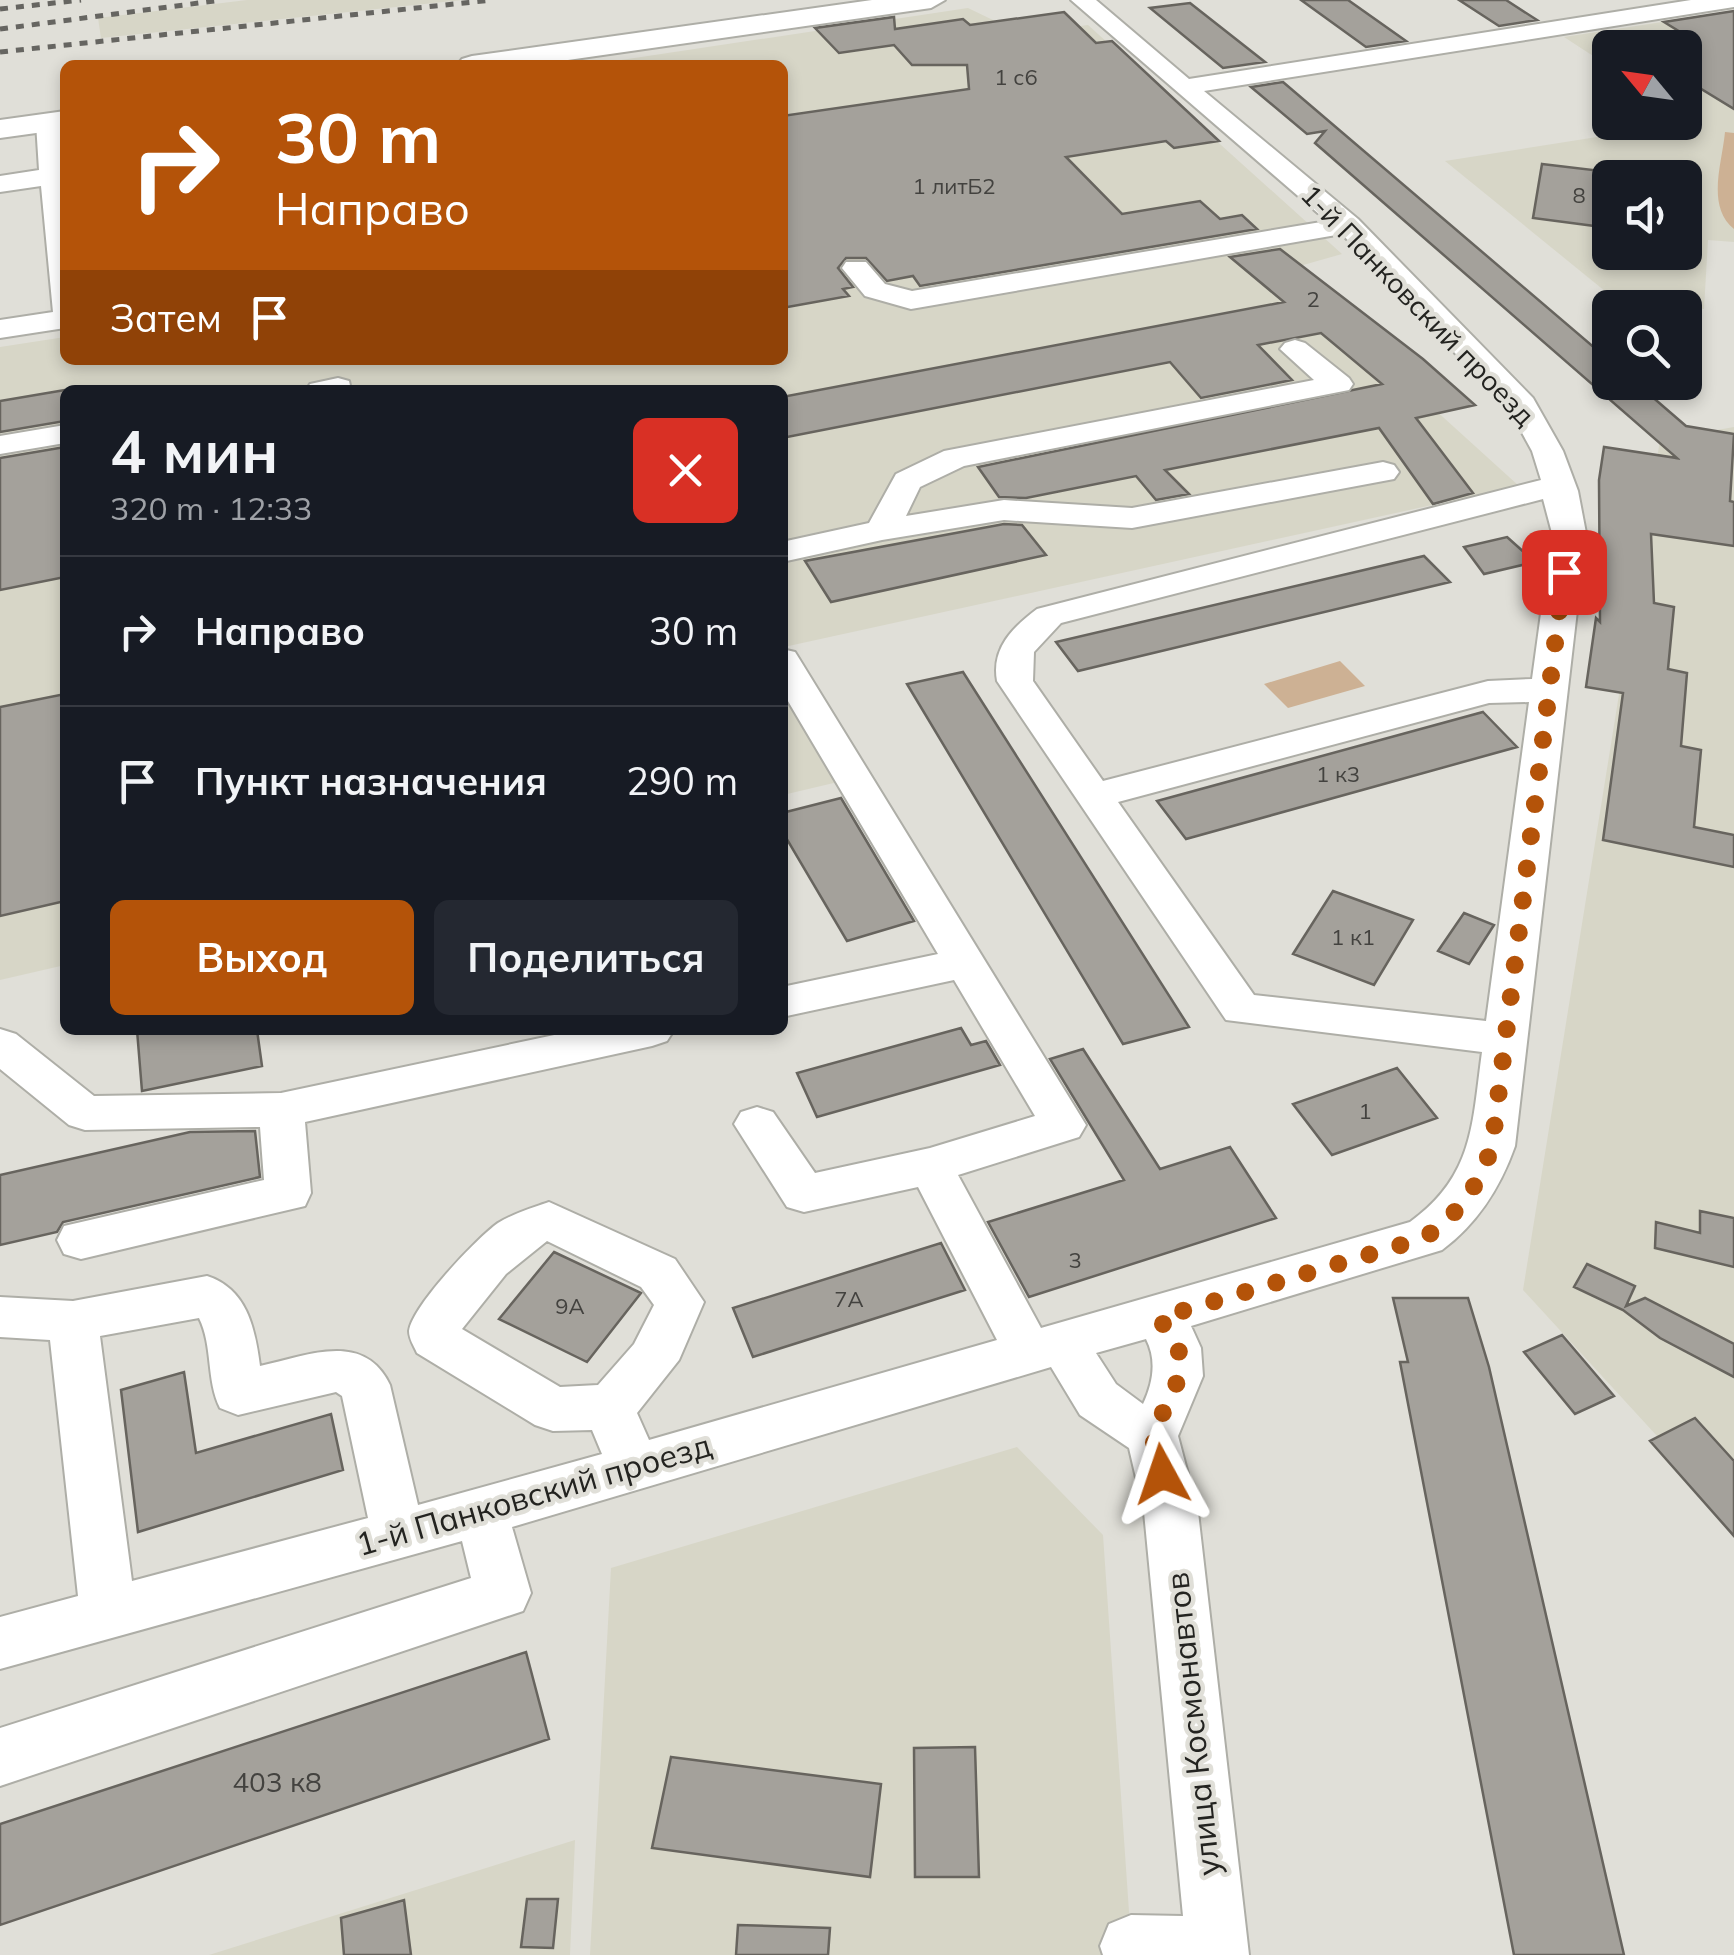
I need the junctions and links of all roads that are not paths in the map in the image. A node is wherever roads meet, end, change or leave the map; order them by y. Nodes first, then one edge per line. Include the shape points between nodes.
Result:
1 (931, 0) edge
2 (1082, 0) edge
3 (1734, 0) edge
4 (507, 60) edge
5 (1188, 86) junction
6 (56, 121) edge
7 (0, 129) edge
8 (52, 176) junction
9 (0, 184) edge
10 (1348, 225) junction
11 (60, 257) edge
12 (856, 268) dead end
13 (60, 320) edge
14 (0, 329) edge
15 (1296, 350) dead end
16 (60, 435) edge
17 (0, 445) edge
18 (1384, 472) dead end
19 (1562, 491) junction
20 (882, 530) junction
21 (788, 551) edge
22 (788, 670) edge
23 (1550, 690) junction
24 (1093, 796) junction
25 (965, 963) junction
26 (788, 1001) edge
27 (629, 1035) edge
28 (1506, 1039) junction
29 (0, 1046) edge
30 (282, 1110) junction
31 (757, 1124) dead end
32 (930, 1166) junction
33 (81, 1240) dead end
34 (0, 1317) edge
35 (1159, 1318) junction
36 (73, 1321) junction
37 (1048, 1347) junction
38 (610, 1406) junction
39 (1152, 1435) junction
40 (634, 1468) junction
41 (481, 1512) junction
42 (398, 1535) junction
43 (108, 1612) junction
44 (0, 1643) edge
45 (0, 1758) edge
46 (1131, 1946) dead end
47 (1218, 1952) edge

1 - 4 main road
2 - 5 street, 1-й Панковский проезд
3 - 5 street
5 - 10 street, 1-й Панковский проезд
6 - 7 main road
6 - 8 street
8 - 9 street
8 - 11 street
10 - 12 street via 923,299 884,295
10 - 19 street, 1-й Панковский проезд via 1522,405 1544,437
13 - 14 street
15 - 20 street via 1338,384 954,458 907,481
16 - 17 street
18 - 20 street via 1132,518 1004,510
19 - 23 street, 1-й Панковский проезд via 1569,533
19 - 24 street via 1544,489 1049,616 1012,652 1011,667
20 - 21 street
22 - 25 street
23 - 24 street via 1488,692
23 - 28 street, 1-й Панковский проезд
24 - 28 street via 1240,1009
25 - 26 street
25 - 32 street via 1063,1125
27 - 30 street
28 - 35 street, 1-й Панковский проезд via 1492,1146 1480,1182 1454,1218 1424,1238
29 - 30 street via 86,1113
30 - 33 street via 288,1193
31 - 32 street via 804,1194
32 - 37 street
34 - 36 street
35 - 37 street, 1-й Панковский проезд
35 - 39 street via 1180,1359 1176,1386
36 - 42 street via 208,1296 224,1315 238,1393 344,1369 356,1375 365,1385
36 - 43 street
37 - 39 street via 1074,1365 1091,1395
37 - 40 street, 1-й Панковский проезд
38 - 38 street via 664,1340 680,1302 658,1274 550,1221 522,1230 441,1318 435,1338 553,1410
38 - 40 street
39 - 47 street, улица Космонавтов via 1170,1512
40 - 41 street, 1-й Панковский проезд
41 - 42 street, 1-й Панковский проезд
41 - 45 street via 503,1593
42 - 43 street, 1-й Панковский проезд
43 - 44 street, 1-й Панковский проезд
46 - 47 street

